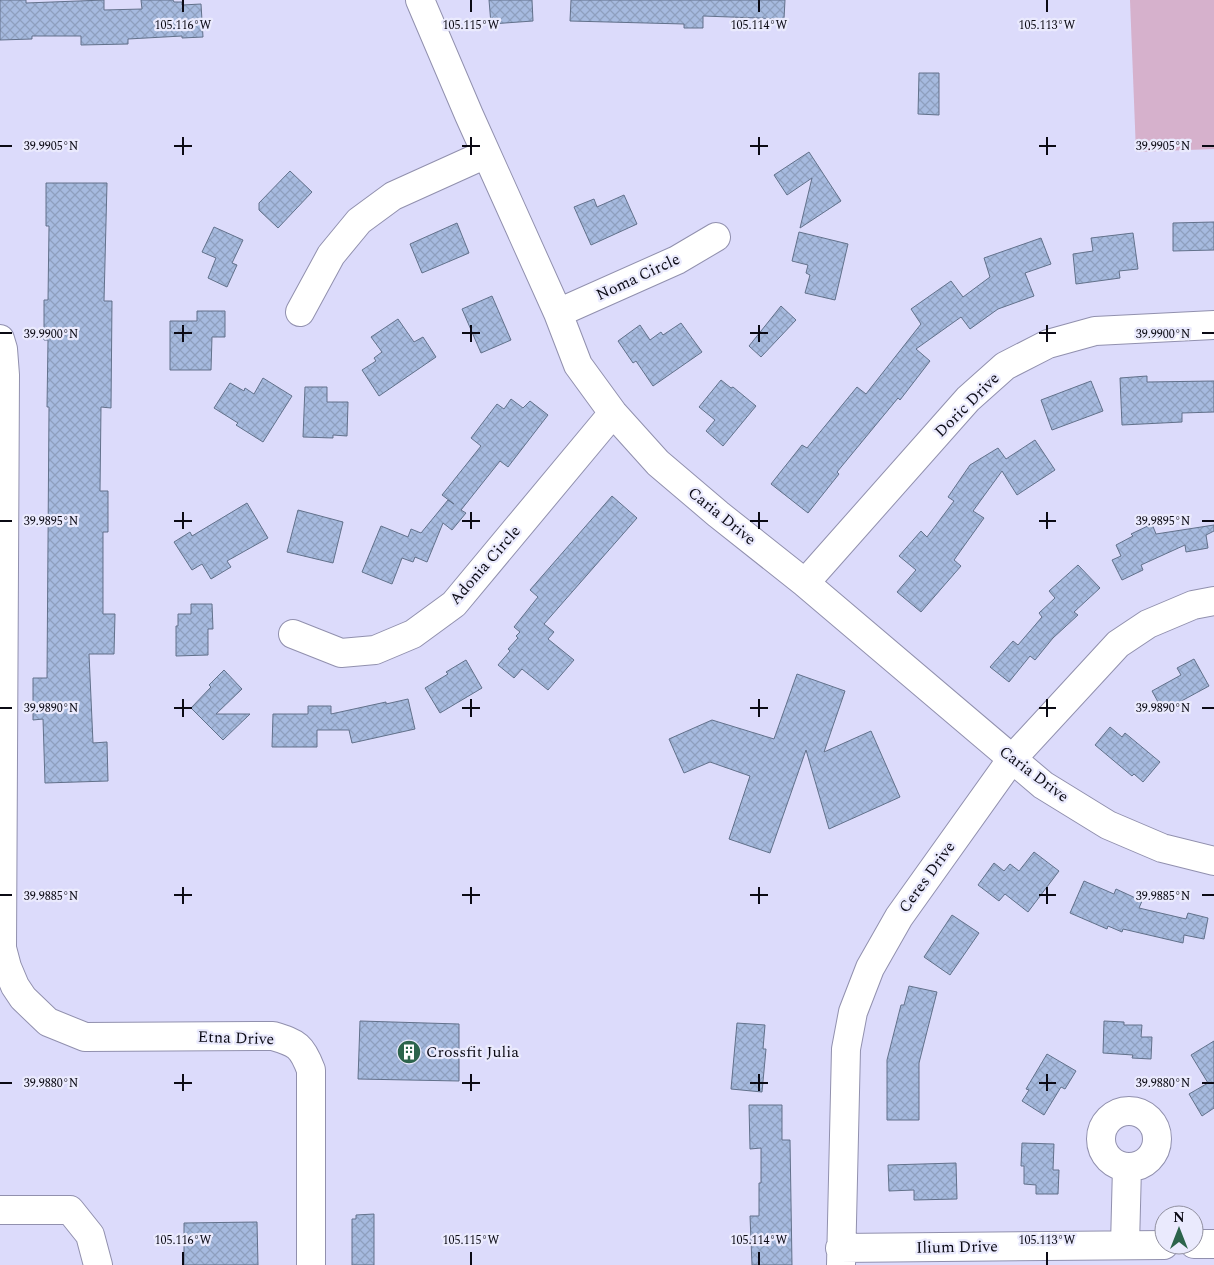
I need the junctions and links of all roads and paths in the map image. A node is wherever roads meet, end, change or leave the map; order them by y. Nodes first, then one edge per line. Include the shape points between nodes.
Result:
1 (420, 0) edge
2 (486, 154) junction
3 (716, 238) dead end
4 (300, 312) dead end
5 (558, 313) junction
6 (1214, 325) edge
7 (0, 339) edge
8 (613, 413) junction
9 (805, 583) junction
10 (1214, 601) edge
11 (293, 634) dead end
12 (1011, 760) junction
13 (1214, 861) edge
14 (1, 930) edge
15 (1127, 1167) dead end
16 (0, 1210) edge
17 (1154, 1244) edge
18 (1125, 1245) junction
19 (841, 1256) edge
20 (98, 1265) edge
21 (311, 1265) edge

1 - 2 street, Caria Drive
2 - 4 street via 393,196 358,221 332,255
2 - 5 street, Caria Drive
3 - 5 street, Noma Circle via 677,260
5 - 8 street, Caria Drive via 578,365
6 - 9 street, Doric Drive via 1095,331 1048,344 1005,366 968,398
7 - 14 street, Etna Drive via 5,375
8 - 9 street, Caria Drive via 658,463
8 - 11 street, Adonia Circle via 454,604 413,634 375,650 341,653
9 - 12 street, Caria Drive
10 - 12 street, Ceres Drive via 1193,605 1148,624 1118,644
12 - 13 street, Caria Drive via 1043,785 1108,825 1162,848
12 - 19 street, Ceres Drive via 899,917 870,968 853,1012 846,1049
14 - 21 street, Etna Drive via 7,967 23,998 48,1022 85,1037 273,1036 293,1042 305,1053 311,1070
15 - 18 street
16 - 20 street via 70,1210 90,1235
17 - 18 street, Ilium Drive
18 - 19 street, Ilium Drive

